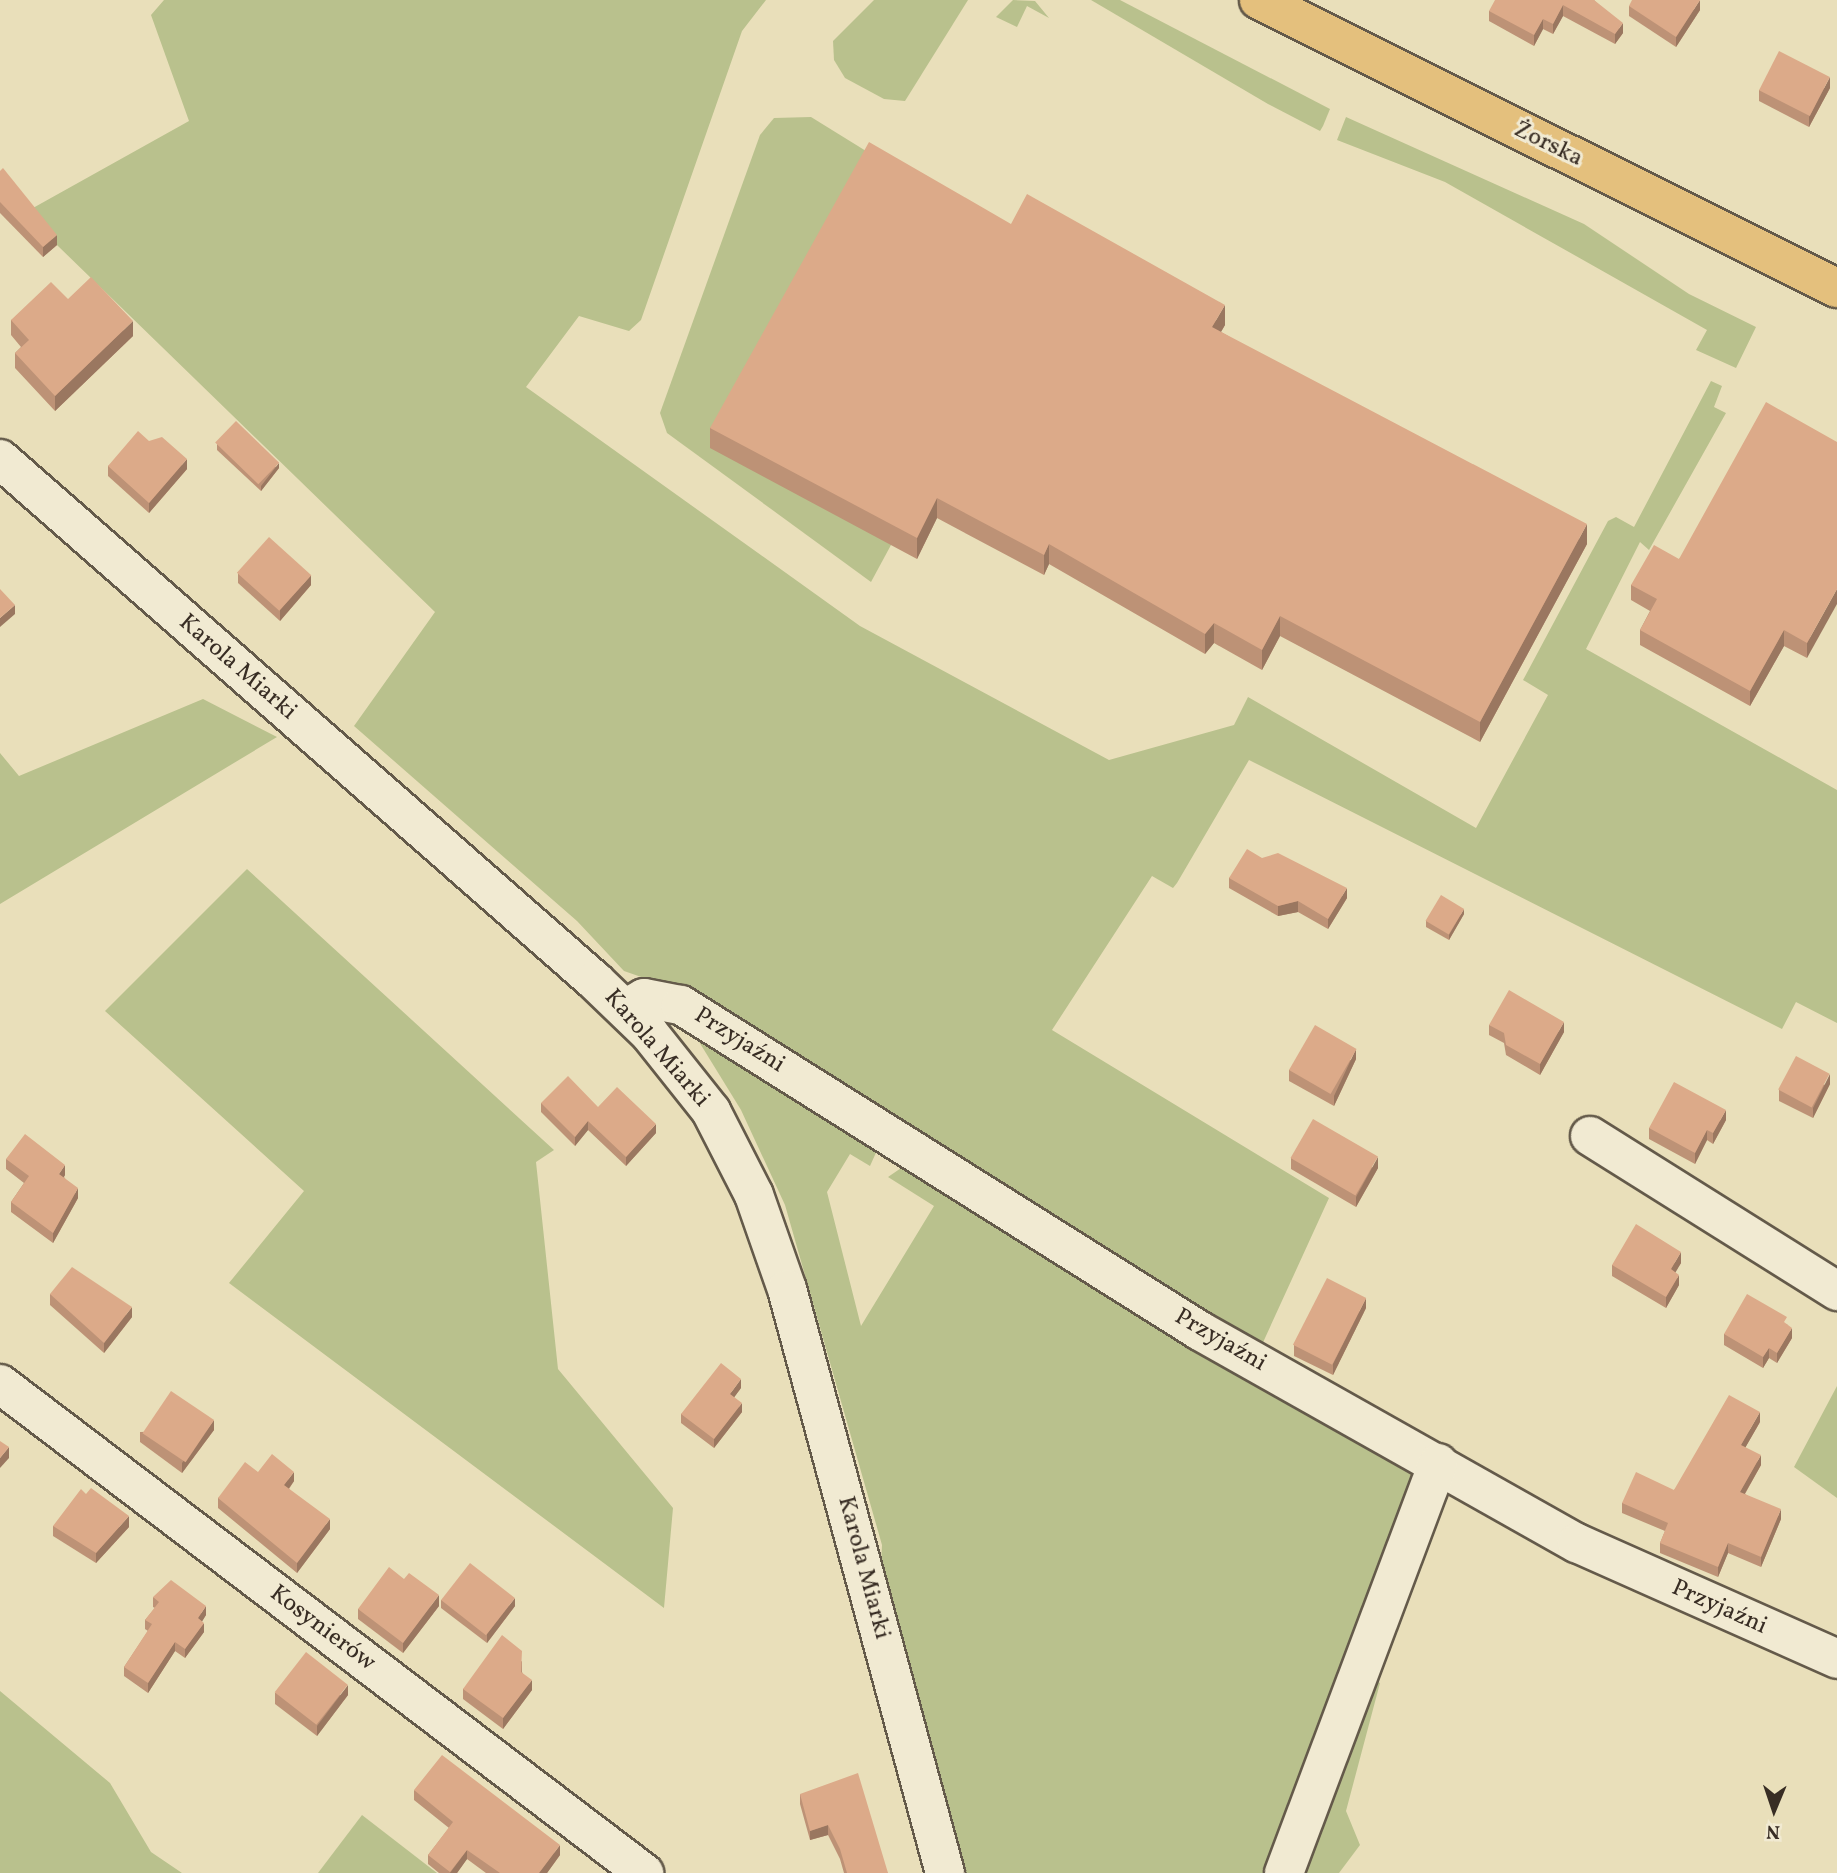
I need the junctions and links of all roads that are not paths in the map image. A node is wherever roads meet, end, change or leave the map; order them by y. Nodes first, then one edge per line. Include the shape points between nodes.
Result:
1 (1259, 0) edge
2 (1837, 289) edge
3 (0, 459) edge
4 (625, 1009) junction
5 (1590, 1136) dead end
6 (1837, 1291) edge
7 (0, 1384) edge
8 (1438, 1463) junction
9 (1837, 1659) edge
10 (644, 1873) edge
11 (945, 1873) edge
12 (1284, 1873) edge

1 - 2 main road, Żorska
3 - 4 street, Karola Miarki
4 - 8 street, Przyjaźni via 644,998 681,1005 1189,1324
4 - 11 street, Karola Miarki via 711,1111 765,1223
5 - 6 street
7 - 10 street, Kosynierów
8 - 9 street, Przyjaźni via 1577,1543
8 - 12 street

